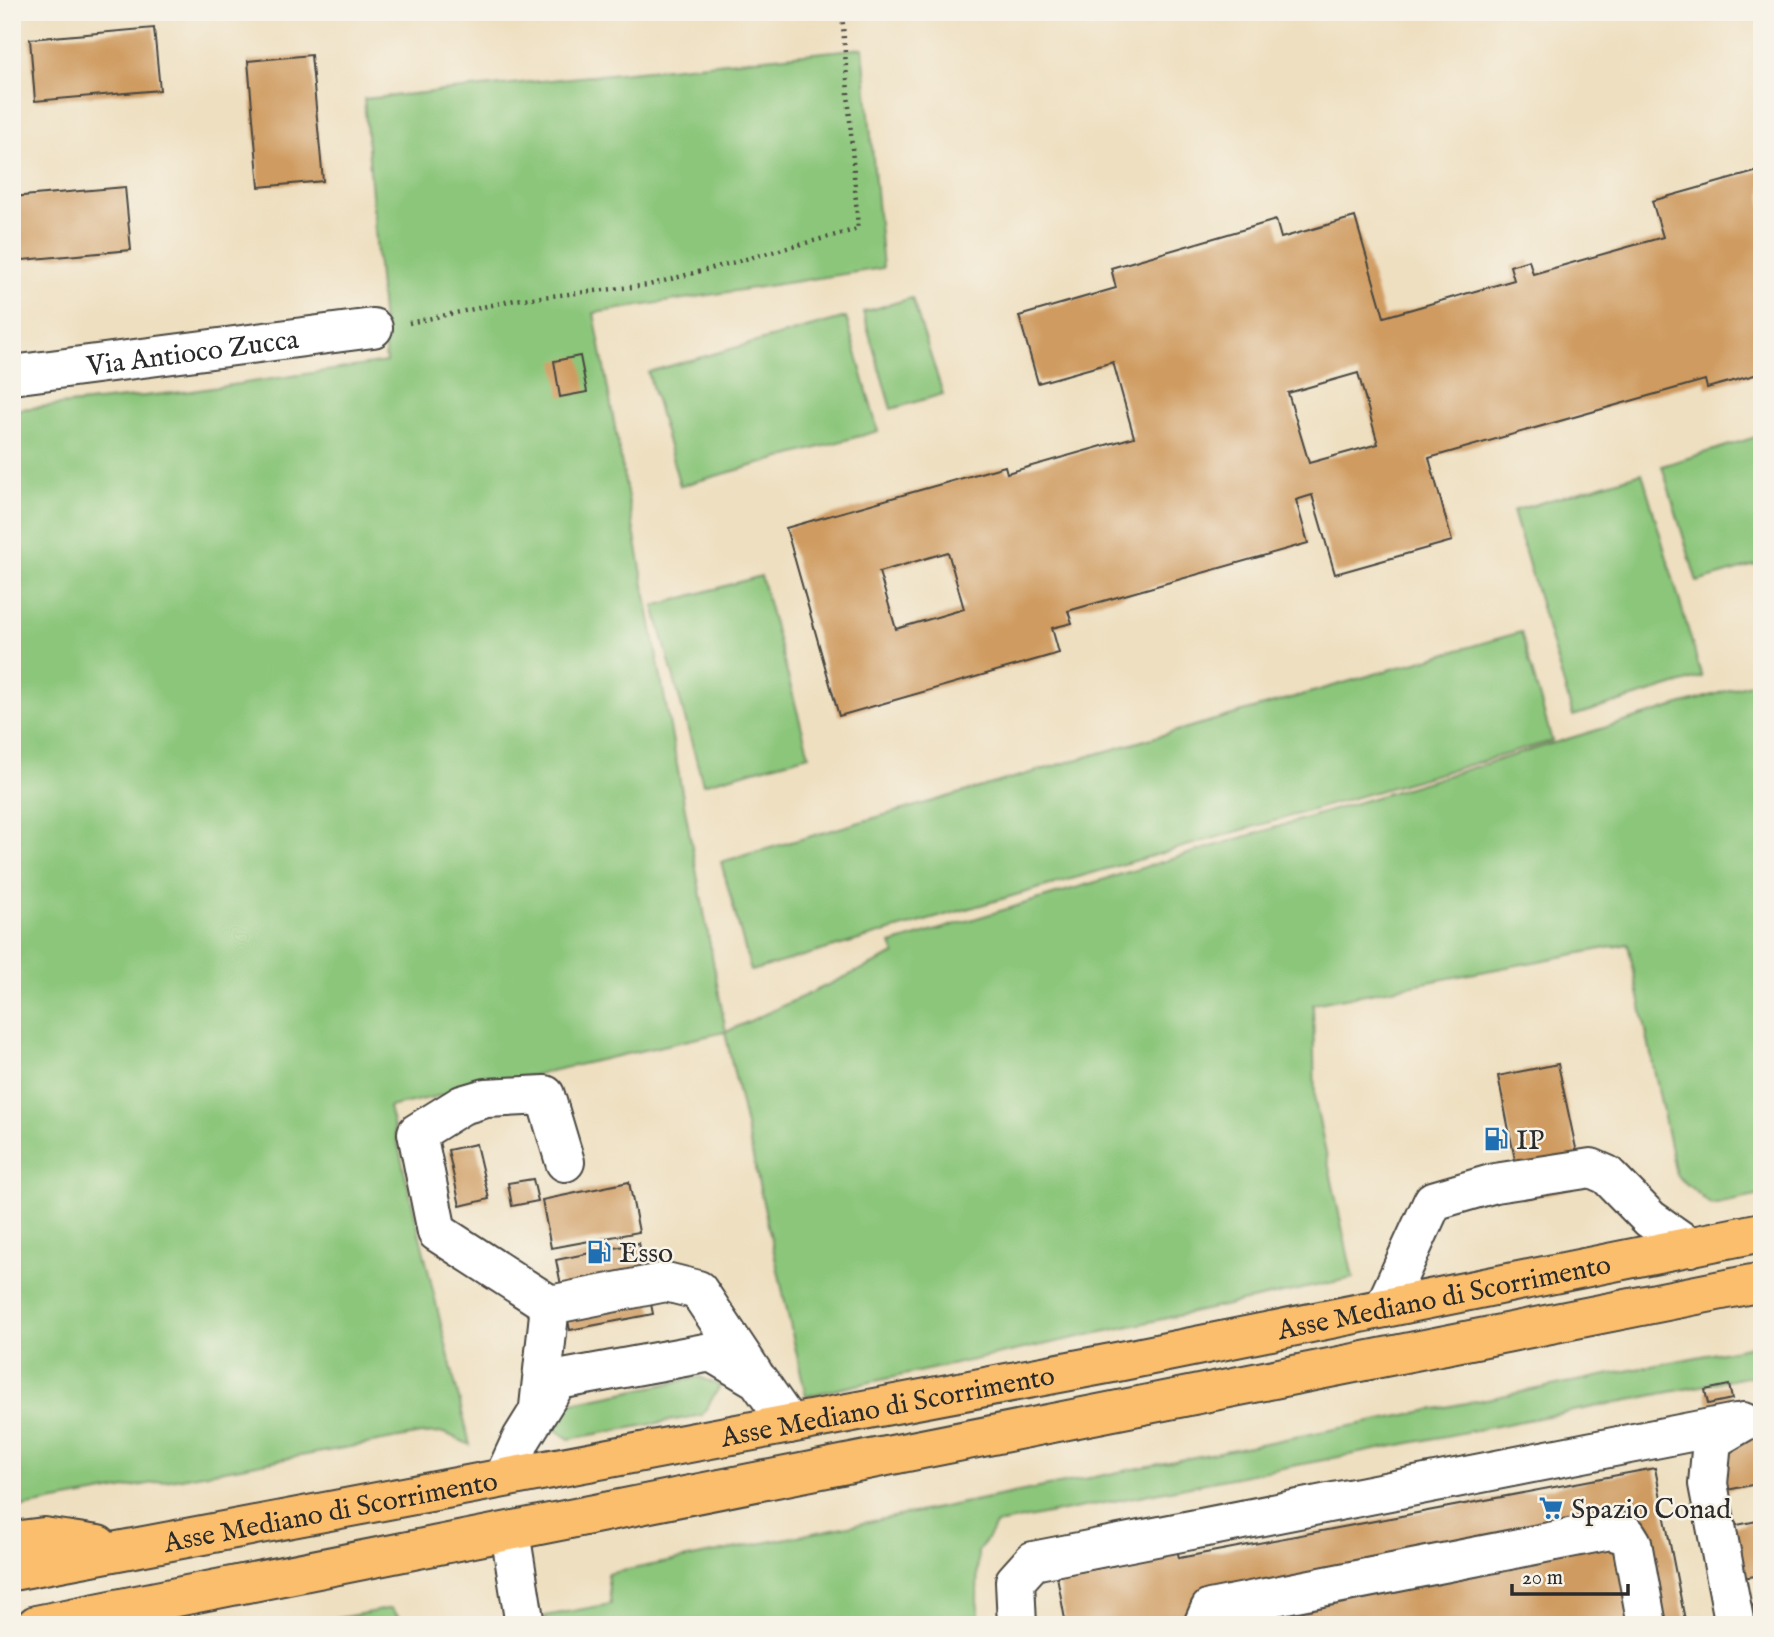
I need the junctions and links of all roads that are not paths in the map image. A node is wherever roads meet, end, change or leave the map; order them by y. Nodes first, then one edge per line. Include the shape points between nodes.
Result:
1 (373, 328) road end
2 (12, 375) edge
3 (565, 1162) dead end
4 (1762, 1232) edge
5 (1690, 1247) junction
6 (1762, 1282) edge
7 (550, 1305) junction
8 (1384, 1308) junction
9 (758, 1380) junction
10 (539, 1411) junction
11 (1749, 1420) edge
12 (789, 1424) junction
13 (504, 1477) junction
14 (510, 1532) junction
15 (12, 1541) edge
16 (121, 1549) junction
17 (12, 1571) edge
18 (187, 1594) junction
19 (36, 1625) edge
20 (139, 1625) edge
21 (525, 1625) edge
22 (1017, 1625) edge
23 (1203, 1625) edge
24 (1647, 1625) edge
25 (1735, 1625) edge

1 - 2 street, Via Antioco Zucca
3 - 7 street via 545,1095 486,1098 462,1105 417,1133 437,1232
4 - 5 highway, Asse Mediano di Scorrimento
5 - 8 highway, Asse Mediano di Scorrimento
5 - 8 street via 1650,1219 1607,1175 1591,1168 1495,1183 1433,1201
6 - 14 highway, Asse Mediano di Scorrimento
7 - 9 street via 666,1282 698,1290
7 - 10 street
8 - 12 highway, Asse Mediano di Scorrimento
9 - 10 street via 710,1352 558,1380
9 - 12 street
10 - 13 street
11 - 22 street via 1033,1561 1015,1581
11 - 25 street via 1712,1440 1708,1484
12 - 13 highway, Asse Mediano di Scorrimento
13 - 16 highway, Asse Mediano di Scorrimento
14 - 18 highway, Asse Mediano di Scorrimento
14 - 21 street
15 - 16 highway via 44,1537
16 - 17 highway, Asse Mediano di Scorrimento
18 - 19 highway, Asse Mediano di Scorrimento
18 - 20 highway
23 - 24 street via 1210,1609 1610,1530 1627,1535 1632,1543

